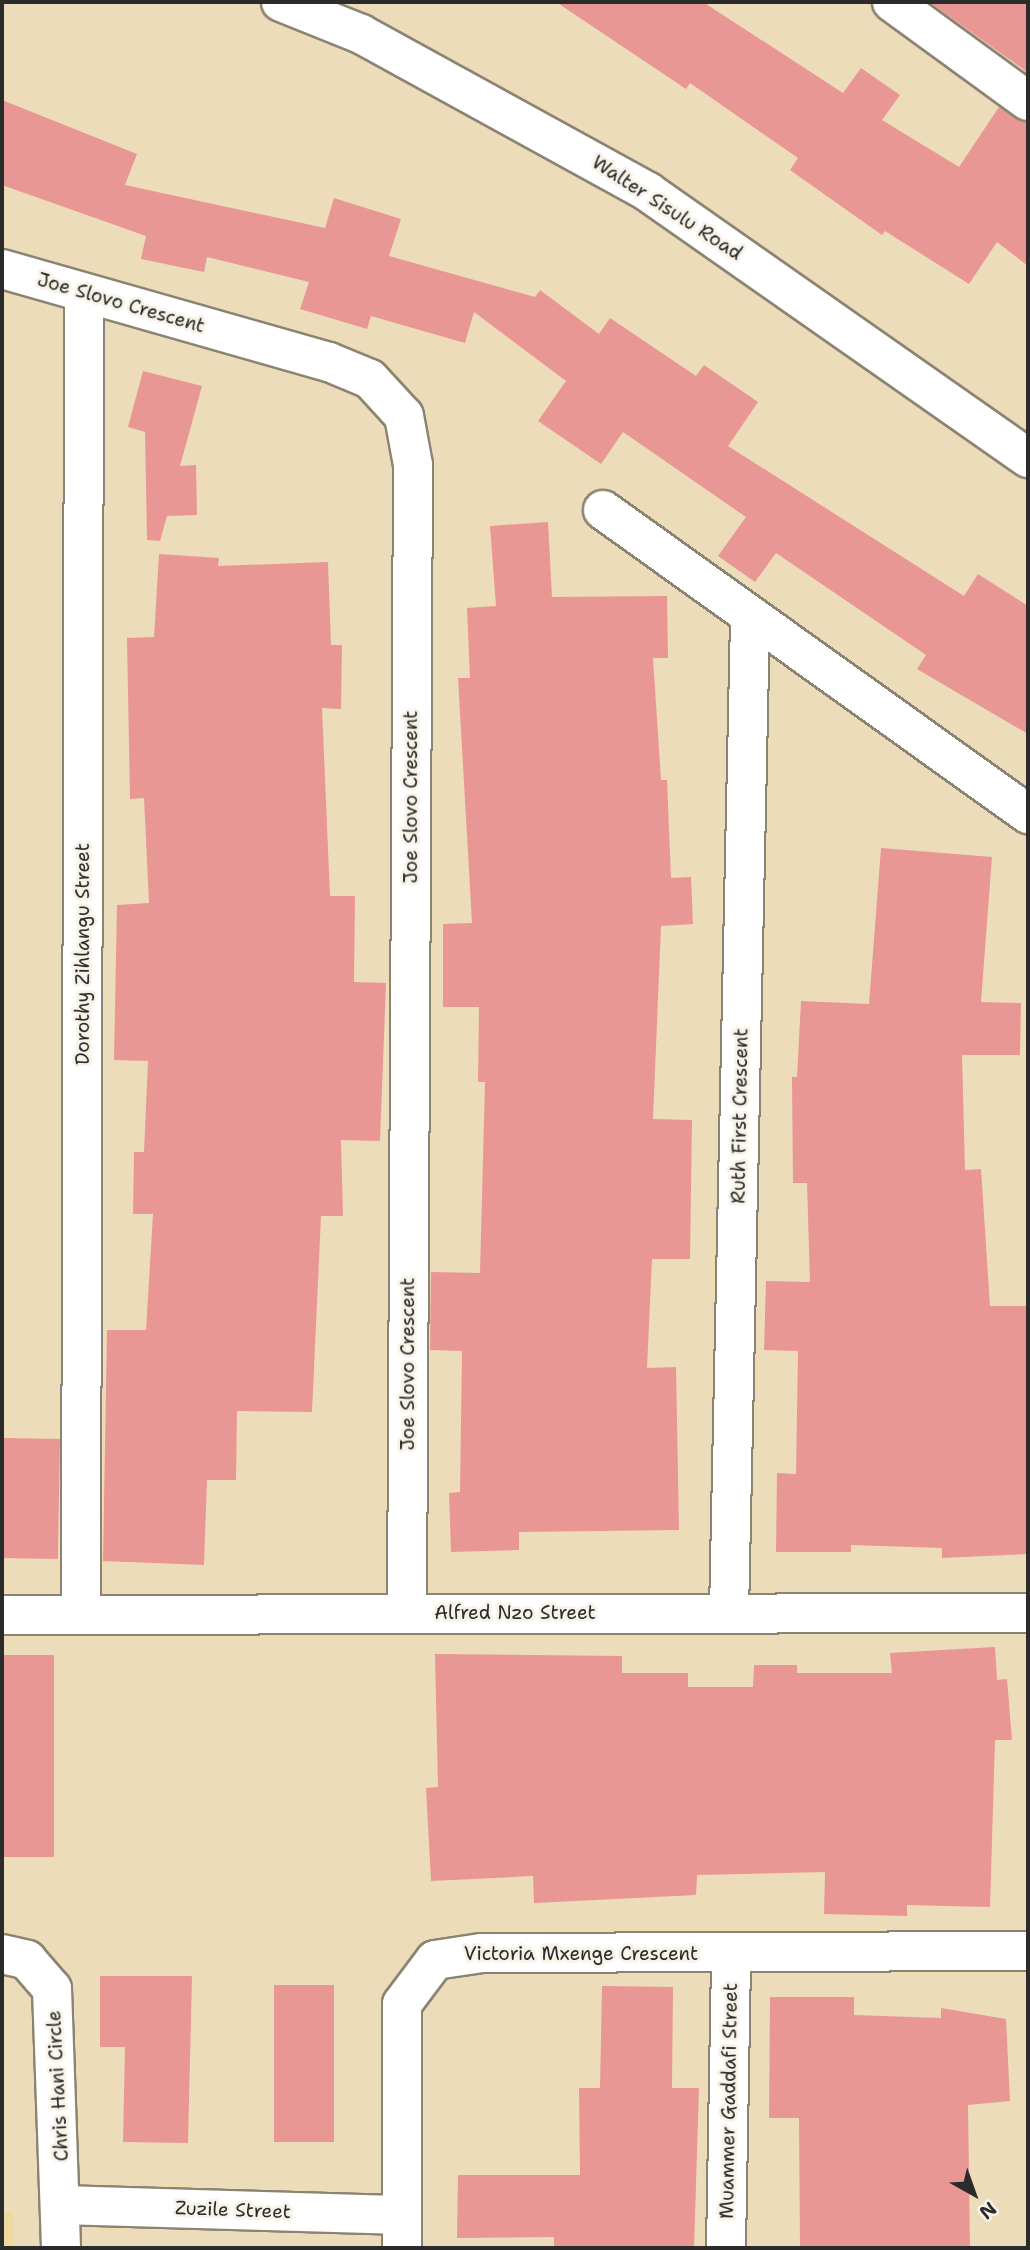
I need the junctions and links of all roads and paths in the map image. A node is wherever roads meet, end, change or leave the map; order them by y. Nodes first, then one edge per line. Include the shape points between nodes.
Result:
1 (281, 2) edge
2 (892, 2) edge
3 (1028, 101) edge
4 (2, 269) edge
5 (84, 294) junction
6 (1028, 458) edge
7 (603, 510) dead end
8 (750, 619) junction
9 (1028, 814) edge
10 (729, 1612) junction
11 (1028, 1613) edge
12 (407, 1614) junction
13 (2, 1615) edge
14 (81, 1615) junction
15 (1028, 1951) edge
16 (2, 1954) edge
17 (731, 1954) junction
18 (63, 2205) junction
19 (402, 2232) edge
20 (61, 2248) edge
21 (726, 2248) edge

1 - 6 street, Walter Sisulu Road via 361,34 648,191
2 - 3 street
4 - 5 street, Joe Slovo Crescent
5 - 12 street, Joe Slovo Crescent via 329,362 370,379 404,416 413,465
5 - 14 street, Dorothy Zihlangu Street
7 - 8 street
8 - 9 street
8 - 10 street, Ruth First Crescent
10 - 11 street, Alfred Nzo Street
10 - 12 street, Alfred Nzo Street
12 - 14 street, Alfred Nzo Street
13 - 14 street, Alfred Nzo Street
15 - 17 street, Victoria Mxenge Crescent
16 - 18 street, Chris Hani Circle via 27,1960 52,1989
17 - 19 street, Victoria Mxenge Crescent via 452,1954 422,1969 402,2004
17 - 21 street, Muammer Gaddafi Street
18 - 19 street, Zuzile Street
18 - 20 street, Chris Hani Circle

